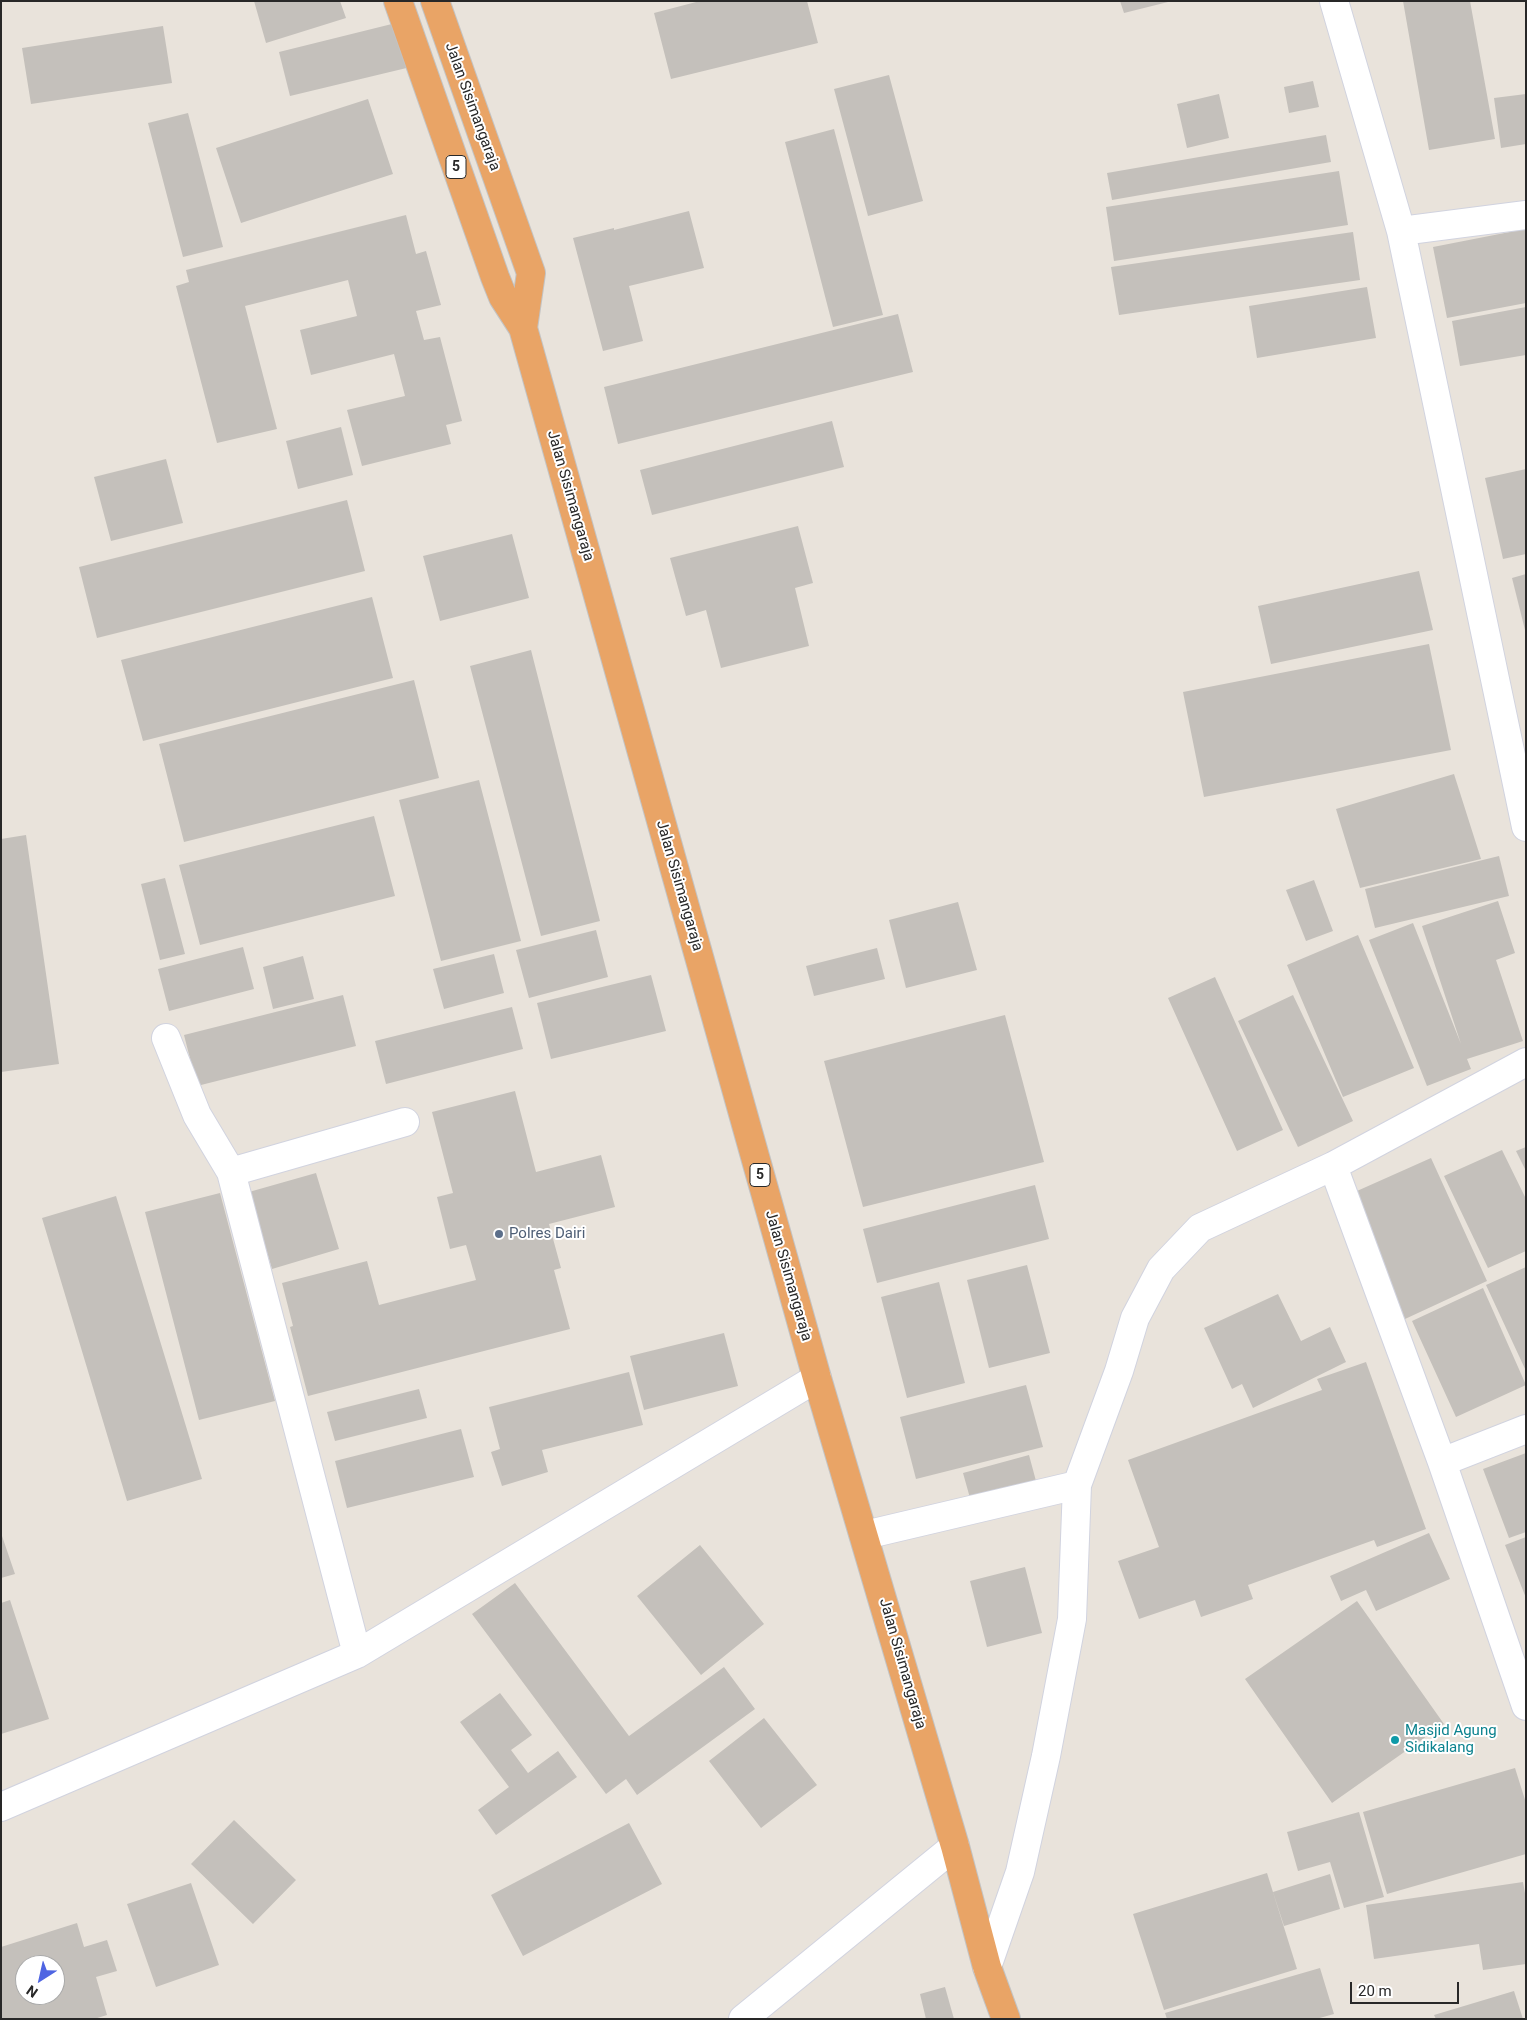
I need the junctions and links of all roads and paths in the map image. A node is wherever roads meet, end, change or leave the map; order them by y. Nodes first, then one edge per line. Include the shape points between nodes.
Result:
1 (398, 1) edge
2 (435, 1) edge
3 (1334, 1) edge
4 (1526, 215) edge
5 (1401, 231) junction
6 (523, 328) junction
7 (1526, 827) edge
8 (166, 1038) dead end
9 (1526, 1062) edge
10 (405, 1122) dead end
11 (1333, 1166) junction
12 (231, 1172) junction
13 (817, 1378) junction
14 (1526, 1429) edge
15 (1442, 1462) junction
16 (1077, 1484) junction
17 (865, 1535) junction
18 (357, 1654) junction
19 (1526, 1706) edge
20 (1, 1807) edge
21 (955, 1846) junction
22 (987, 1967) junction
23 (743, 2019) edge
24 (1006, 2019) edge

1 - 6 highway, Jalan Sisimangaraja / 5 via 495,277 503,297
2 - 6 highway, Jalan Sisimangaraja / 5 via 531,273
3 - 5 street
4 - 5 street
5 - 7 street
6 - 13 highway, Jalan Sisimangaraja / 5
8 - 12 street via 197,1115
9 - 11 street
10 - 12 street
11 - 15 street
11 - 16 street via 1200,1228 1161,1270 1135,1318
12 - 18 street
13 - 17 highway, Jalan Sisimangaraja / 5
13 - 18 street
14 - 15 street
15 - 19 street
16 - 17 street
16 - 22 street via 1072,1619 1020,1872
17 - 21 highway, Jalan Sisimangaraja / 5
18 - 20 street
21 - 22 highway, Jalan Sisimangaraja / 5
21 - 23 street
22 - 24 highway, Jalan Sisimangaraja / 5

